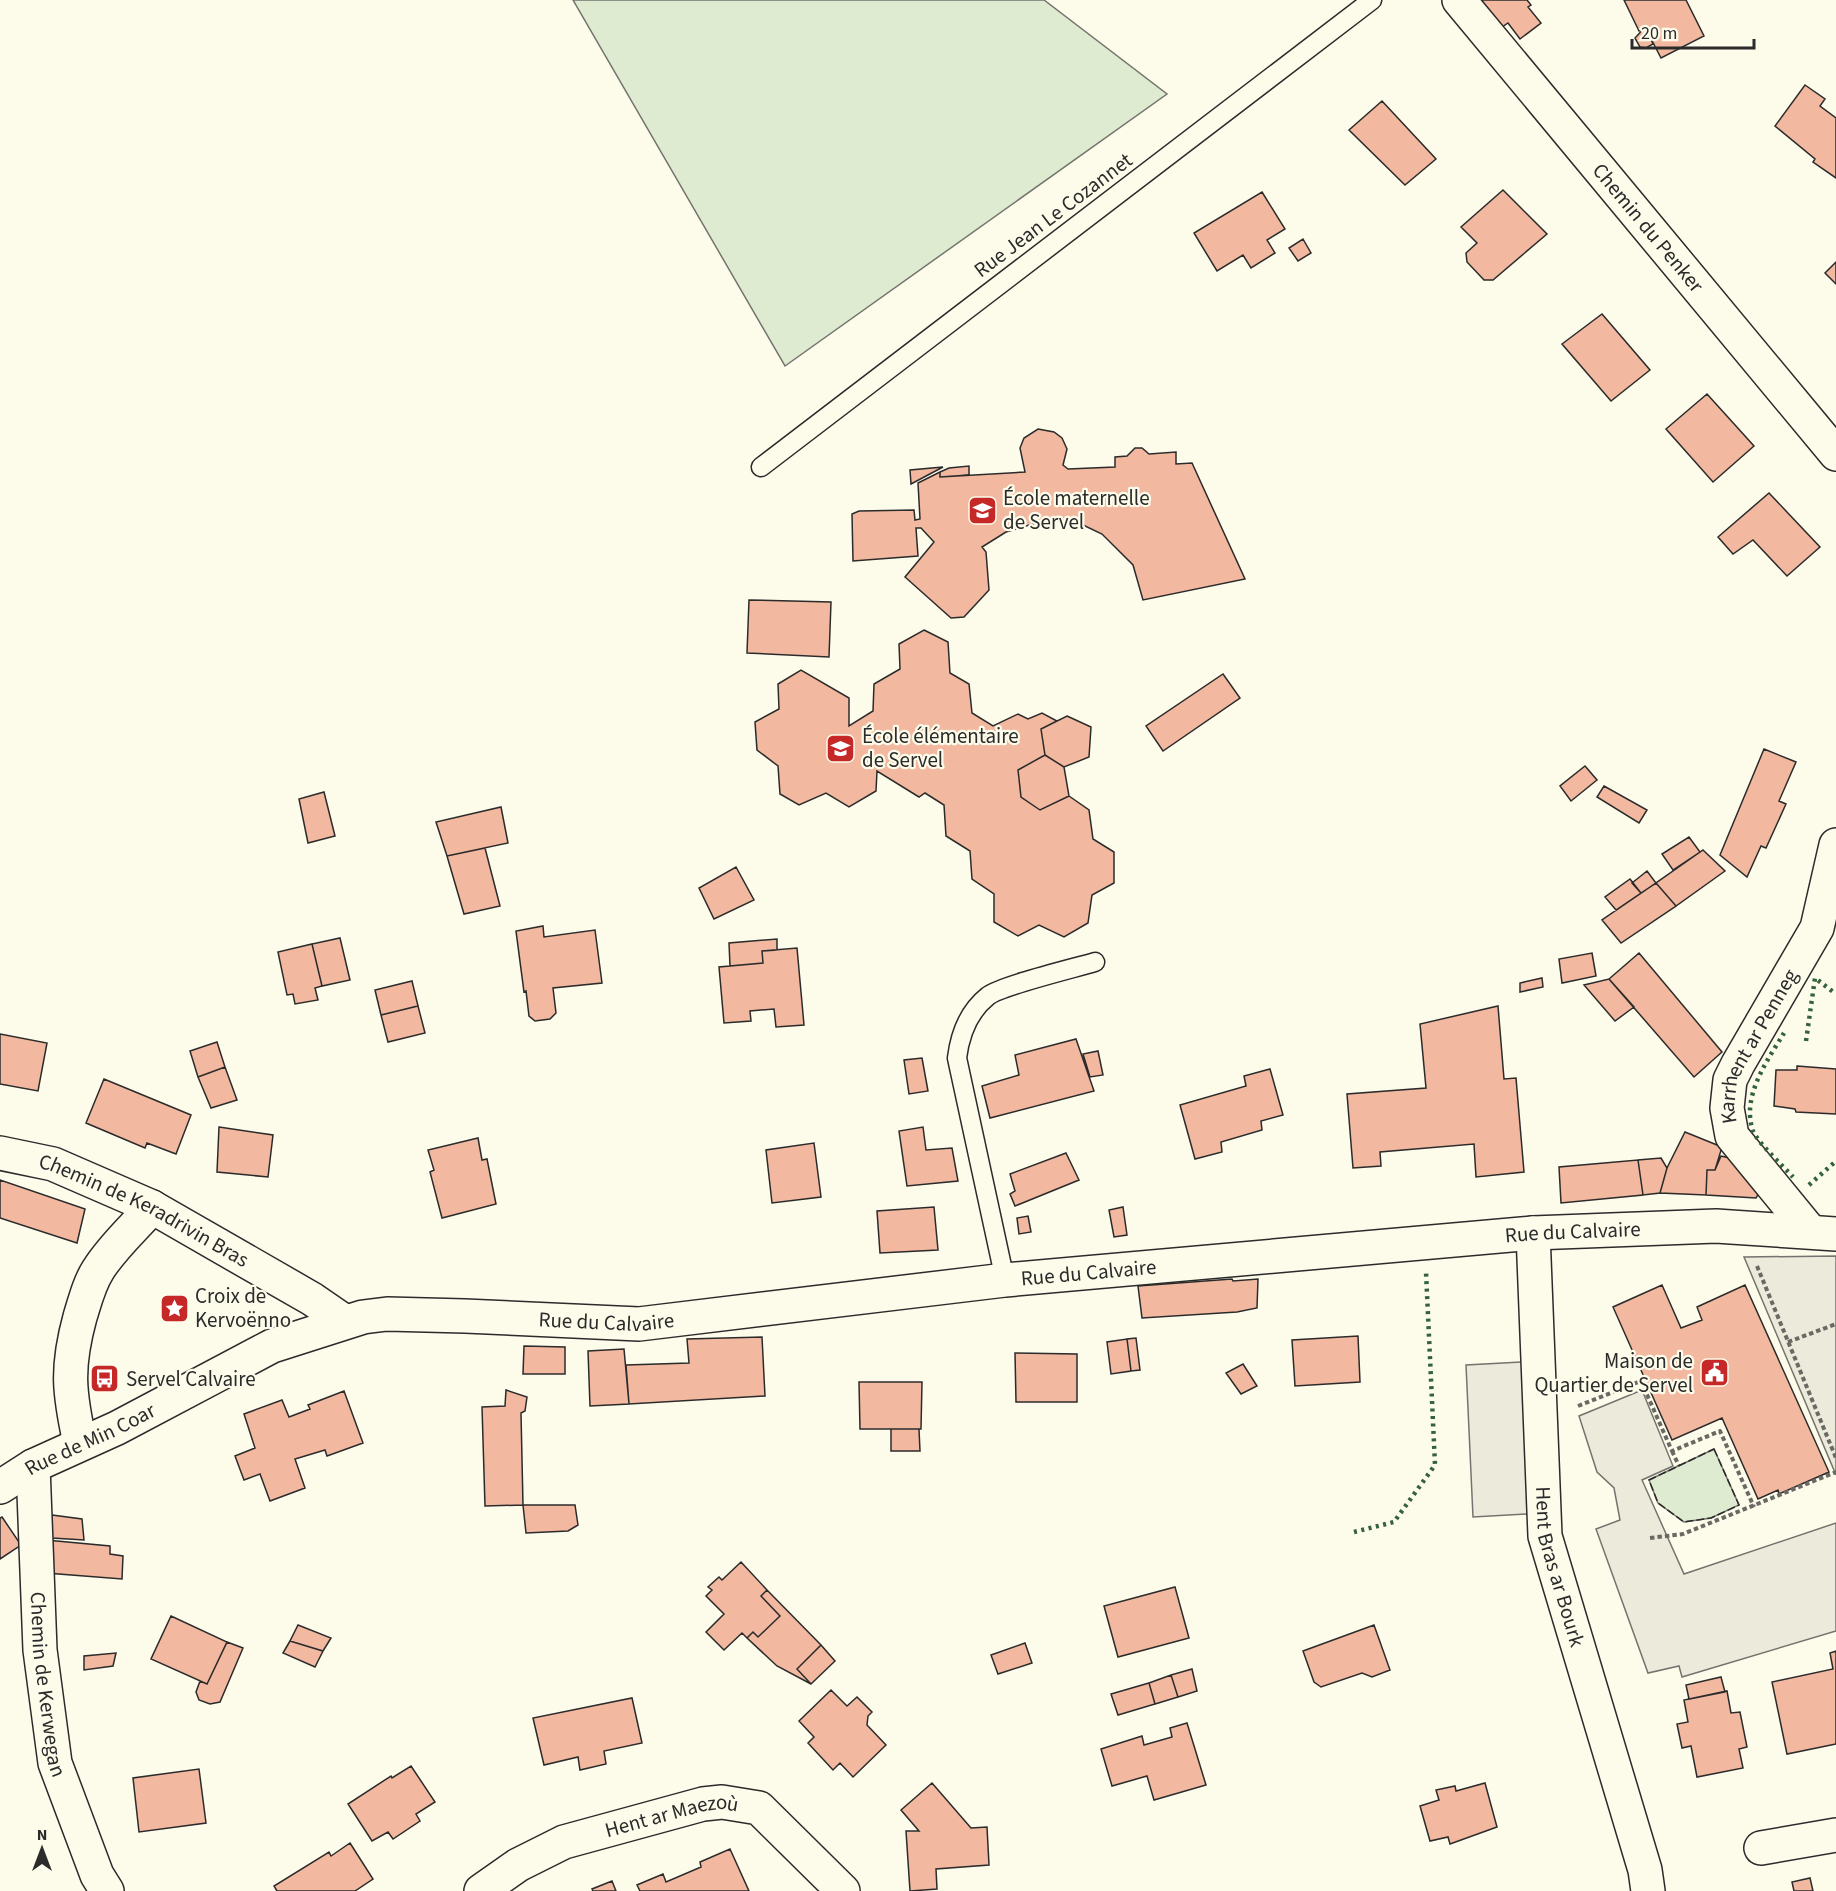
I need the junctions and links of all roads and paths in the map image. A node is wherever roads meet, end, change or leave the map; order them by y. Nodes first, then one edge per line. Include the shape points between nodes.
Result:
1 (1372, 0) edge
2 (1459, 0) edge
3 (1836, 454) edge
4 (761, 466) dead end
5 (1836, 844) edge
6 (1095, 962) dead end
7 (0, 1153) edge
8 (152, 1208) junction
9 (1741, 1227) junction
10 (1822, 1232) edge
11 (1533, 1233) junction
12 (1005, 1280) junction
13 (344, 1321) junction
14 (1836, 1324) edge
15 (1788, 1342) junction
16 (1568, 1410) dead end
17 (80, 1443) junction
18 (1672, 1452) junction
19 (1836, 1458) edge
20 (33, 1466) junction
21 (1679, 1466) dead end
22 (1836, 1472) edge
23 (0, 1487) edge
24 (1754, 1507) junction
25 (1650, 1538) dead end
26 (1836, 1835) edge
27 (1761, 1848) dead end
28 (107, 1891) edge
29 (481, 1891) edge
30 (843, 1891) edge
31 (1648, 1891) edge

1 - 4 lane, Rue Jean Le Cozannet
2 - 3 street, Chemin du Penker
5 - 10 street, Karrhent ar Penneg via 1816,928 1730,1080 1727,1108 1732,1136
6 - 12 lane via 990,994 976,1008 960,1039 957,1058
7 - 8 street, Chemin de Keradrivin Bras via 53,1164
8 - 13 street, Chemin de Keradrivin Bras
8 - 17 street via 99,1269 82,1309 69,1376
9 - 10 street, Rue du Calvaire
9 - 11 street, Rue du Calvaire
9 - 15 path
11 - 12 street, Rue du Calvaire
11 - 31 street, Hent Bras ar Bourk via 1545,1536
12 - 13 street, Rue du Calvaire via 639,1324 387,1314
13 - 17 street, Rue de Min Coar via 272,1346 117,1428
14 - 15 path
15 - 19 path
16 - 18 path via 1641,1381
17 - 20 street, Rue de Min Coar
18 - 21 path
18 - 24 path via 1720,1431
20 - 23 street, Rue de Min Coar
20 - 28 street, Chemin de Kerwegan via 40,1650 55,1763 97,1875
22 - 24 path
24 - 25 path via 1683,1534
26 - 27 street
29 - 30 street, Hent ar Maezoù via 518,1865 564,1842 722,1802 759,1808

